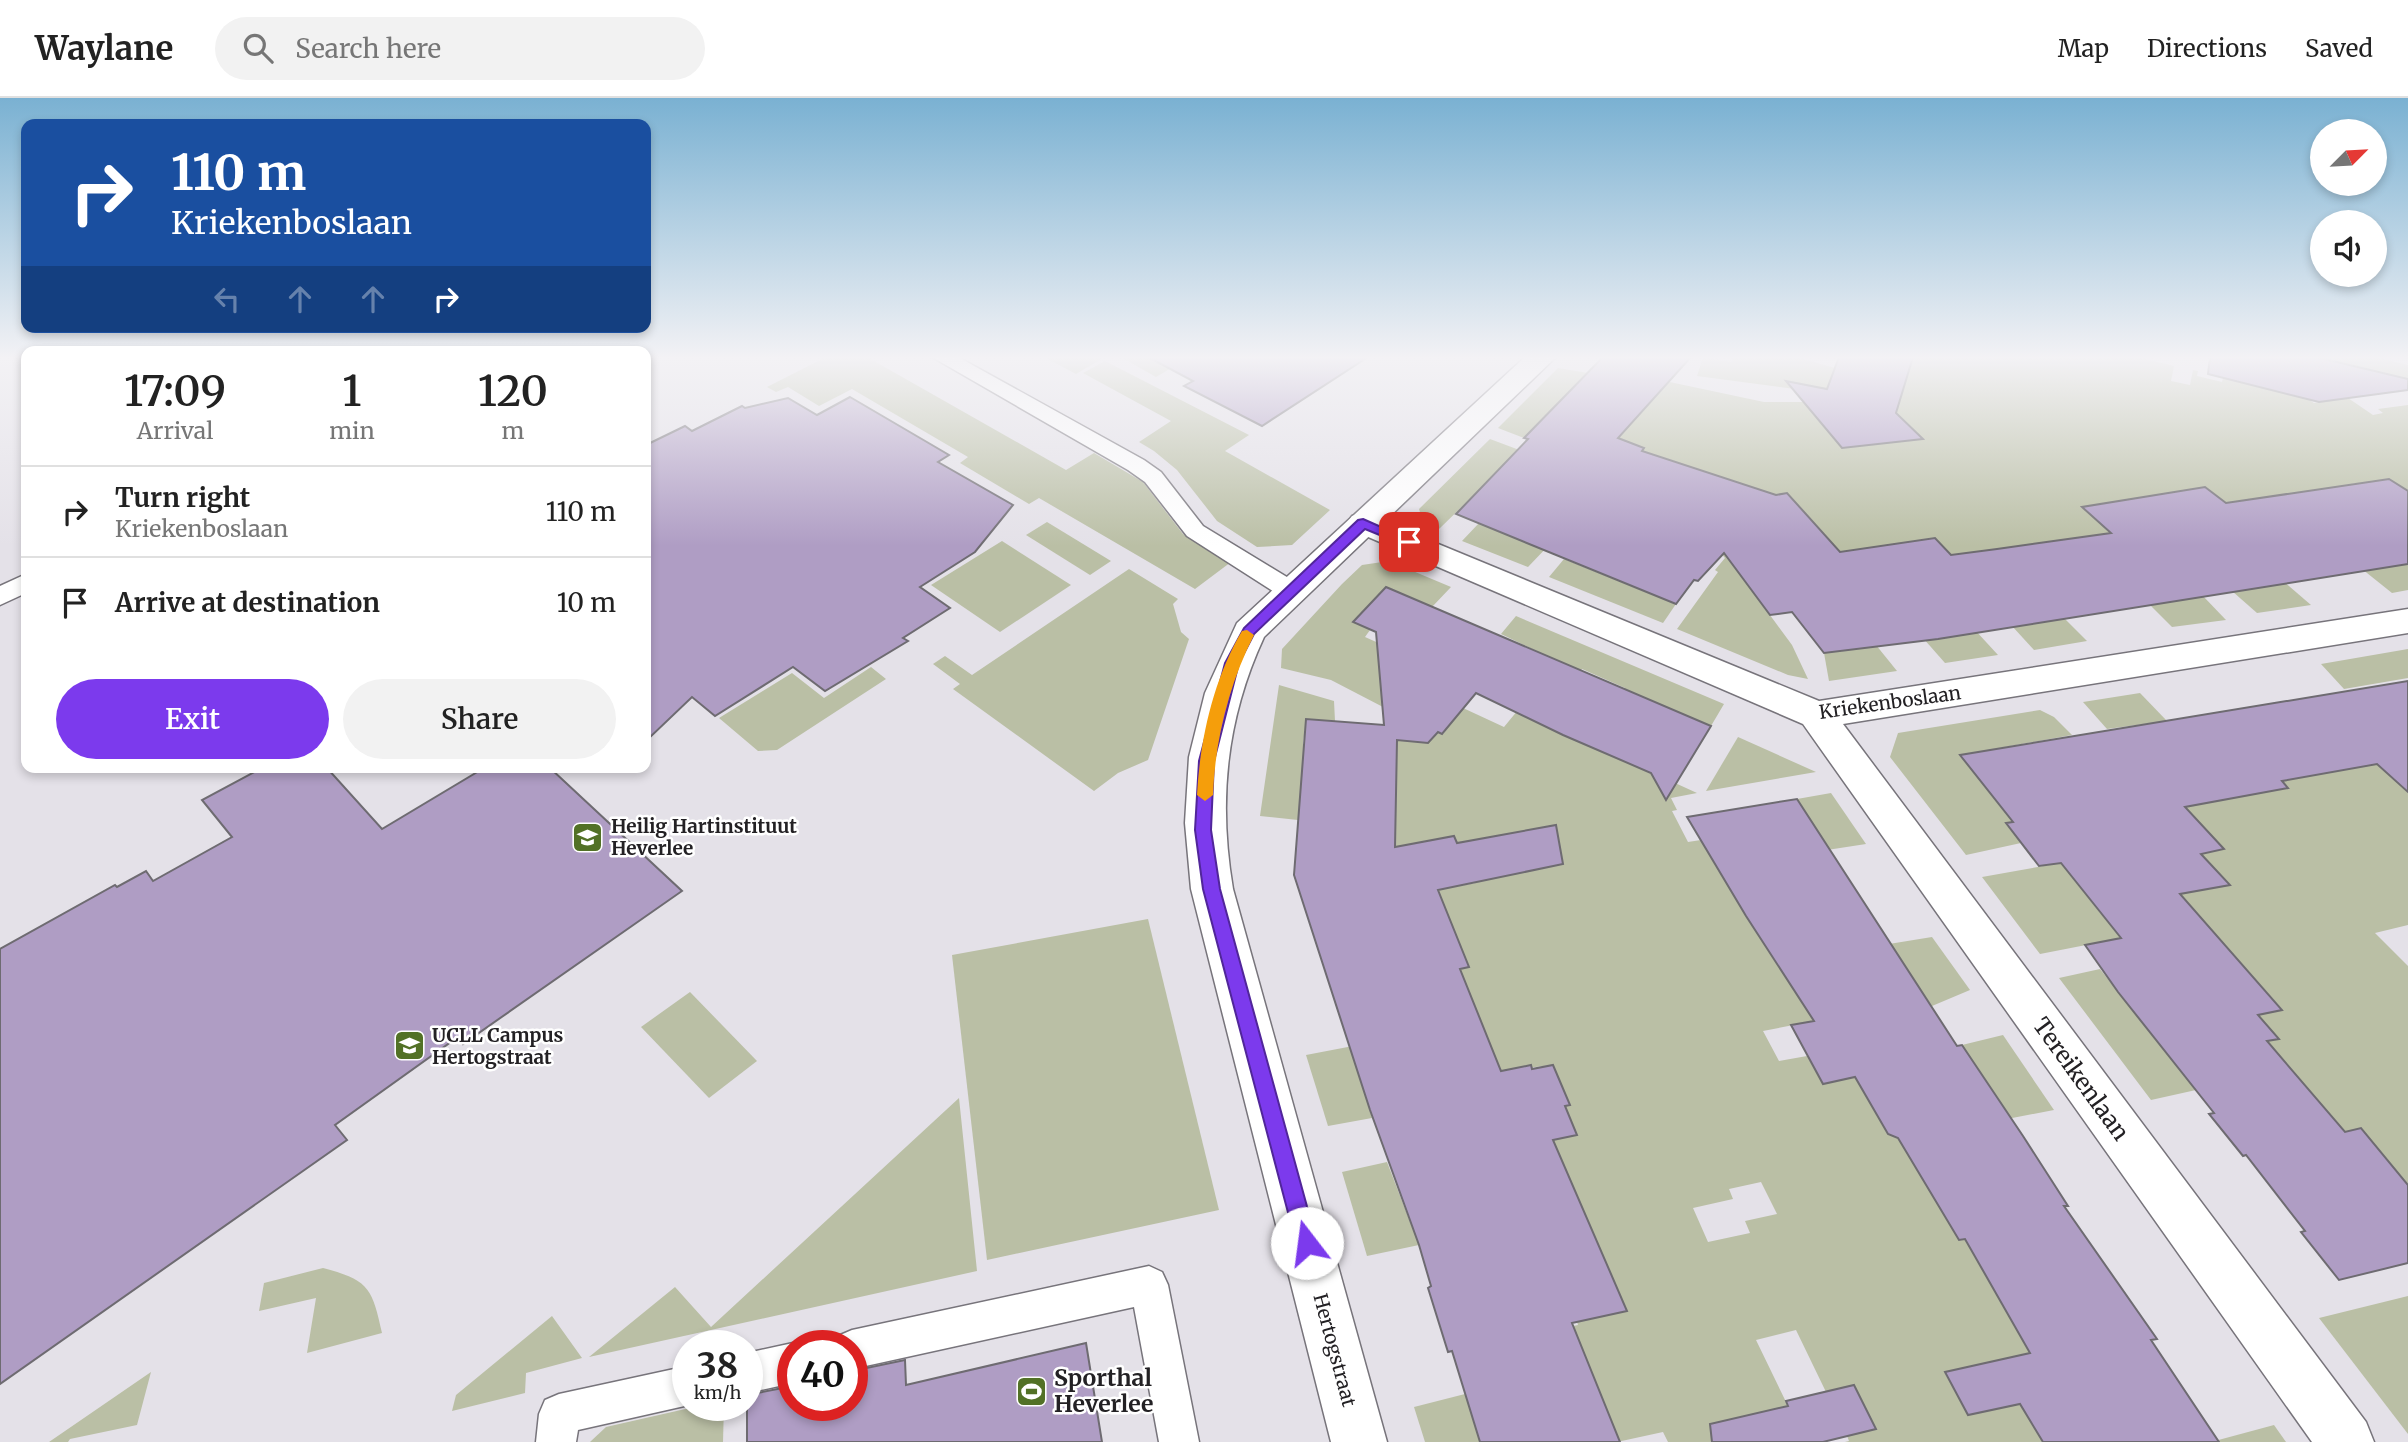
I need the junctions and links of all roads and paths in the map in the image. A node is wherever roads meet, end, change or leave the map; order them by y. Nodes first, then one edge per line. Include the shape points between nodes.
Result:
1 (1055, 420) edge
2 (1474, 420) edge
3 (1363, 523) junction
4 (21, 585) edge
5 (1291, 592) junction
6 (0, 597) edge
7 (2408, 621) edge
8 (1816, 715) junction
9 (868, 1346) edge
10 (672, 1389) edge
11 (556, 1442) edge
12 (1179, 1442) edge
13 (1359, 1442) edge
14 (2346, 1442) edge

1 - 5 lane via 1153,477 1195,531
2 - 3 street, Hertogstraat
3 - 5 street, Hertogstraat
3 - 8 street, Kriekenboslaan
4 - 6 lane
5 - 13 street, Hertogstraat via 1249,631 1232,663 1206,761 1204,839 1212,889
7 - 8 street, Kriekenboslaan
8 - 14 street, Tereikenlaan
9 - 12 lane via 1149,1285
10 - 11 lane via 559,1414

